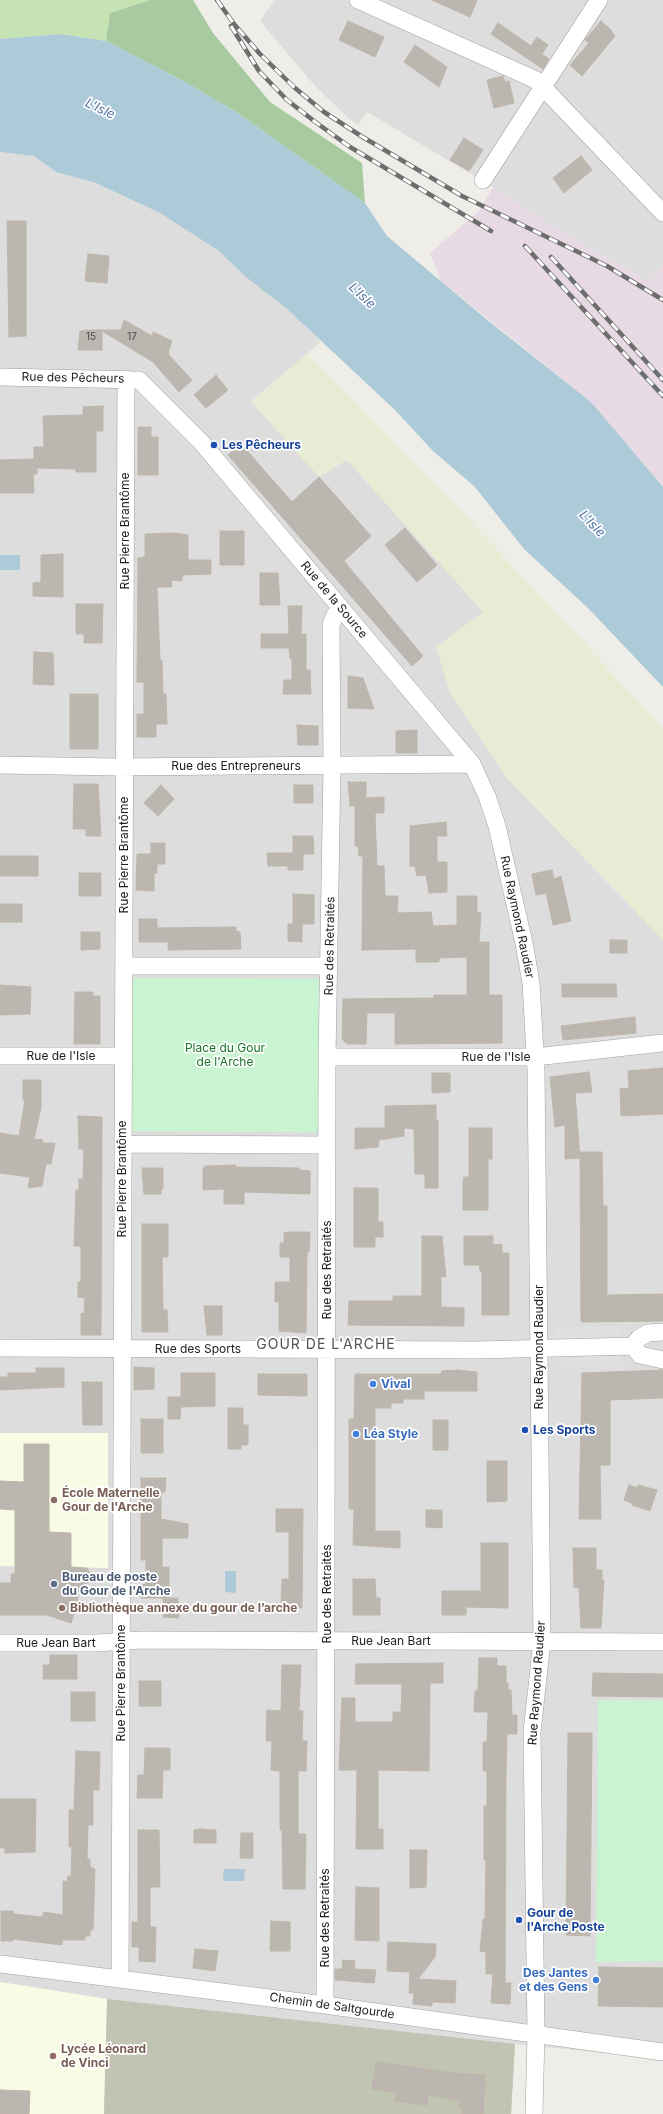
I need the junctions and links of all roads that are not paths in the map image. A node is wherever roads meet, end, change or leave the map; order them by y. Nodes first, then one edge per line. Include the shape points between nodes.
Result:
1 (358, 0) edge
2 (599, 0) edge
3 (543, 86) junction
4 (483, 180) dead end
5 (663, 213) edge
6 (0, 377) edge
7 (126, 379) junction
8 (196, 436) joint
9 (341, 609) junction
10 (472, 764) junction
11 (0, 765) edge
12 (125, 766) junction
13 (332, 766) junction
14 (124, 966) junction
15 (329, 966) junction
16 (663, 1043) edge
17 (0, 1056) edge
18 (123, 1056) junction
19 (327, 1057) junction
20 (535, 1057) junction
21 (123, 1144) junction
22 (327, 1145) junction
23 (663, 1332) edge
24 (633, 1346) junction
25 (0, 1348) edge
26 (326, 1348) junction
27 (539, 1348) junction
28 (122, 1349) junction
29 (663, 1360) edge
30 (327, 1641) junction
31 (542, 1641) junction
32 (121, 1642) junction
33 (663, 1642) edge
34 (0, 1643) edge
35 (0, 1964) edge
36 (120, 1979) junction
37 (325, 2005) junction
38 (536, 2034) junction
39 (663, 2052) edge
40 (534, 2114) edge

1 - 3 street via 536,80
2 - 3 street
3 - 4 street
3 - 5 street
6 - 7 street, Rue des Pêcheurs
7 - 8 street, Rue des Pêcheurs via 139,380
7 - 12 street, Rue Pierre Brantôme
8 - 9 street, Rue de la Source
9 - 10 street, Rue de la Source
9 - 13 street, Rue des Retraités via 332,625
10 - 13 street, Rue des Entrepreneurs
10 - 20 street, Rue Raymond Raudier via 497,826 524,942 531,983
11 - 12 street, Rue des Entrepreneurs
12 - 13 street, Rue des Entrepreneurs
12 - 14 street, Rue Pierre Brantôme
13 - 15 street, Rue des Retraités
14 - 15 street
14 - 18 street, Rue Pierre Brantôme
15 - 19 street, Rue des Retraités
16 - 20 street, Rue de l'Isle
17 - 18 street, Rue de l'Isle
18 - 21 street, Rue Pierre Brantôme
19 - 20 street, Rue de l'Isle
19 - 22 street, Rue des Retraités
20 - 27 street, Rue Raymond Raudier
21 - 22 street
21 - 28 street, Rue Pierre Brantôme
22 - 26 street, Rue des Retraités
23 - 24 street via 648,1333 639,1338
24 - 27 street, Rue des Sports
24 - 29 street via 640,1355
25 - 28 street, Rue des Sports
26 - 27 street, Rue des Sports
26 - 28 street, Rue des Sports
26 - 30 street, Rue des Retraités
27 - 31 street, Rue Raymond Raudier
28 - 32 street, Rue Pierre Brantôme
30 - 31 street, Rue Jean Bart
30 - 32 street, Rue Jean Bart
30 - 37 street, Rue des Retraités
31 - 33 street, Rue Jean Bart
31 - 38 street, Rue Raymond Raudier via 532,1732
32 - 34 street, Rue Jean Bart
32 - 36 street, Rue Pierre Brantôme
35 - 36 street, Chemin de Saltgourde
36 - 37 street, Chemin de Saltgourde
37 - 38 street, Chemin de Saltgourde
38 - 39 street, Chemin de Saltgourde
38 - 40 street, Rue Raymond Raudier

